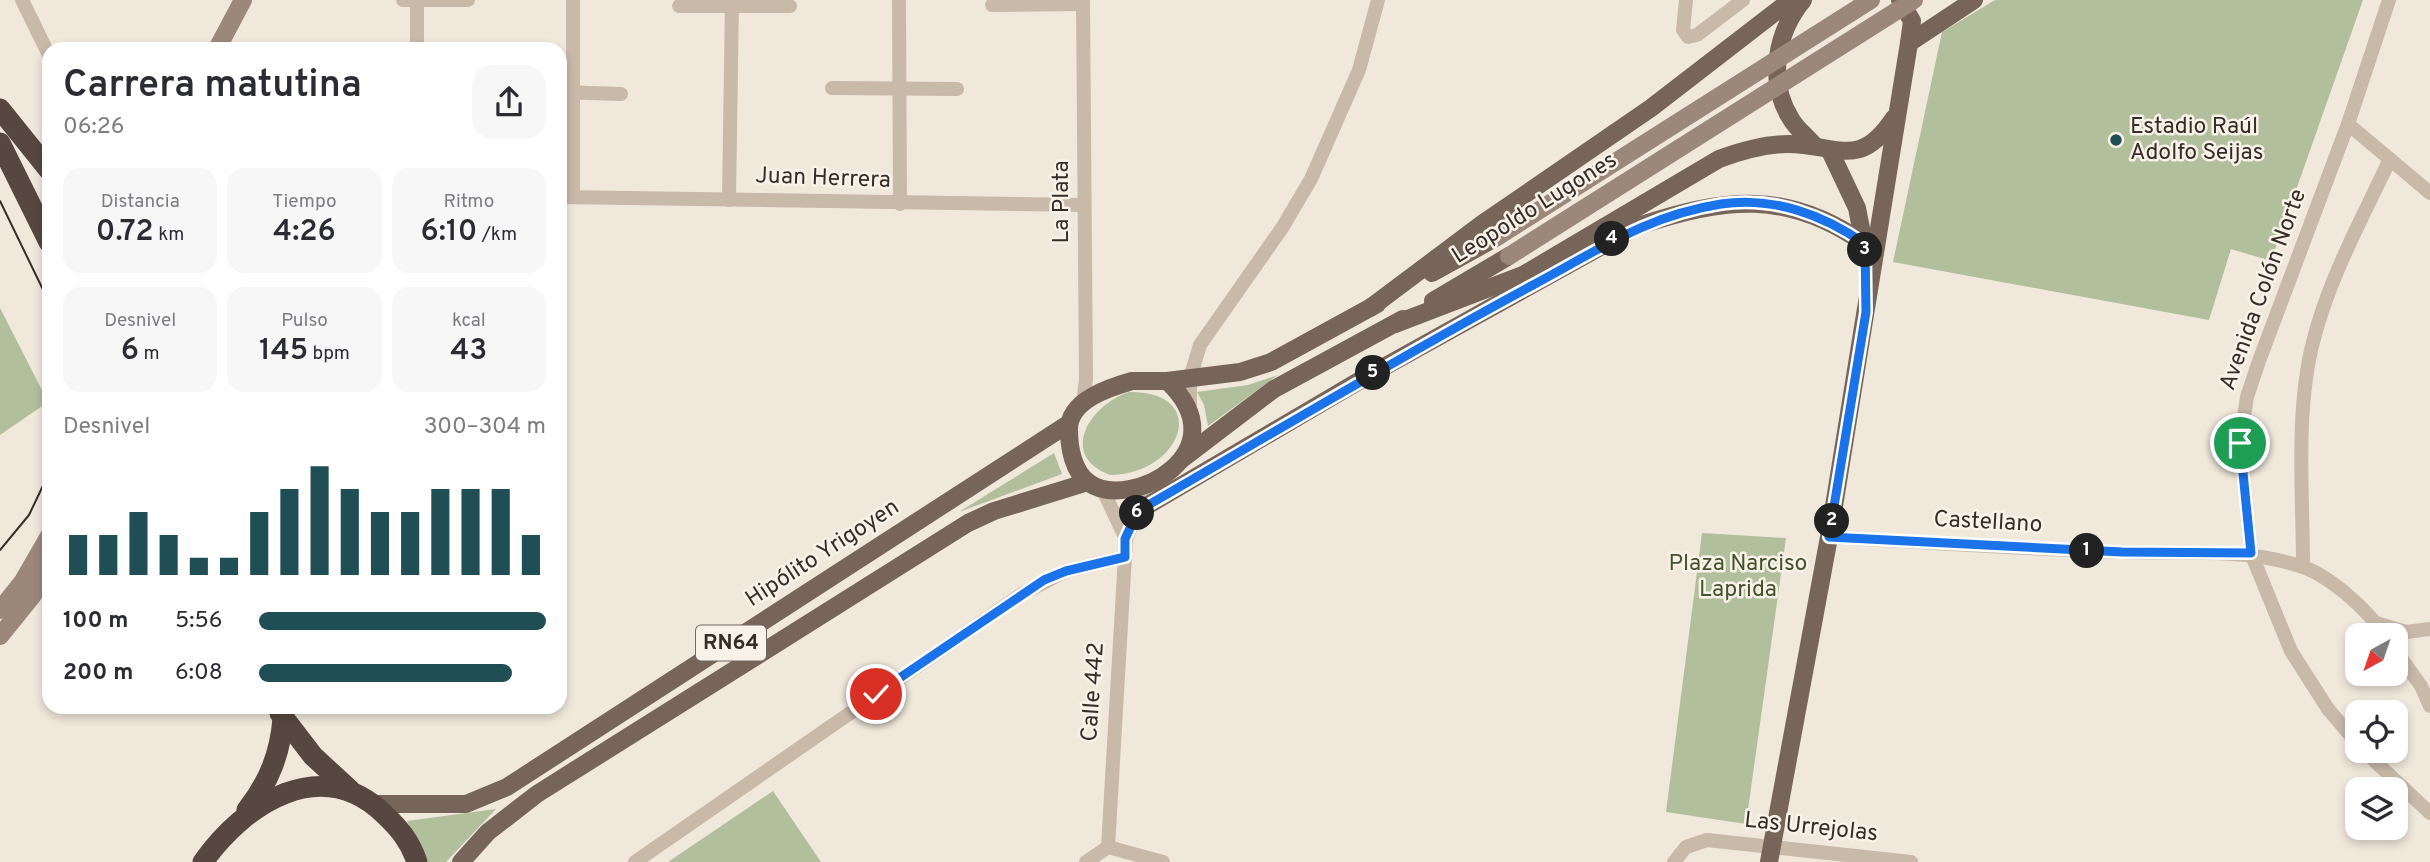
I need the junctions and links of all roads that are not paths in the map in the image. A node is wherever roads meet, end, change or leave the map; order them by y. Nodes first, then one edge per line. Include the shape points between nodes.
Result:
1 (22, 0) edge
2 (243, 0) edge
3 (403, 0) edge
4 (417, 0) edge
5 (468, 0) edge
6 (573, 0) edge
7 (899, 0) edge
8 (1378, 0) edge
9 (1686, 0) edge
10 (1743, 0) edge
11 (1791, 0) edge
12 (1804, 0) edge
13 (1871, 0) edge
14 (1900, 0) edge
15 (1915, 0) edge
16 (1974, 0) edge
17 (2389, 0) edge
18 (732, 2) edge
19 (1083, 2) edge
20 (992, 5) dead end
21 (679, 6) dead end
22 (790, 6) dead end
23 (1912, 21) junction
24 (43, 42) edge
25 (220, 42) edge
26 (417, 42) edge
27 (1909, 43) junction
28 (832, 88) dead end
29 (957, 89) dead end
30 (900, 90) junction
31 (567, 92) edge
32 (621, 94) dead end
33 (0, 109) edge
34 (1896, 114) junction
35 (2348, 124) junction
36 (0, 143) edge
37 (1813, 144) junction
38 (1830, 151) junction
39 (2390, 159) junction
40 (42, 161) edge
41 (1669, 189) junction
42 (2430, 193) edge
43 (567, 197) edge
44 (729, 200) junction
45 (900, 204) junction
46 (1084, 205) junction
47 (42, 228) edge
48 (1616, 236) junction
49 (1865, 244) junction
50 (1370, 308) junction
51 (1866, 312) junction
52 (1395, 324) junction
53 (1190, 378) junction
54 (1167, 381) junction
55 (1083, 404) junction
56 (1190, 409) junction
57 (1068, 424) junction
58 (1182, 459) junction
59 (1166, 474) junction
60 (1095, 485) junction
61 (1138, 511) junction
62 (1829, 537) junction
63 (1125, 539) junction
64 (42, 548) edge
65 (2251, 553) junction
66 (1125, 557) junction
67 (2303, 567) junction
68 (42, 580) edge
69 (0, 610) edge
70 (2376, 623) edge
71 (2430, 629) edge
72 (2408, 632) edge
73 (0, 636) edge
74 (2408, 668) edge
75 (2430, 706) edge
76 (280, 714) edge
77 (281, 714) edge
78 (2345, 729) edge
79 (2377, 763) edge
80 (352, 791) junction
81 (374, 804) junction
82 (2430, 813) edge
83 (239, 821) junction
84 (1108, 847) junction
85 (1770, 854) edge
86 (203, 862) edge
87 (417, 862) edge
88 (461, 862) edge
89 (635, 862) edge
90 (1086, 862) edge
91 (1163, 862) edge
92 (1674, 862) edge
93 (1910, 862) edge

1 - 24 street
2 - 25 main road
3 - 4 street
4 - 5 street
4 - 26 street
6 - 31 street
7 - 30 street
8 - 53 street, RN64 via 1359,70 1311,179 1200,345
9 - 10 street via 1683,30 1688,37
11 - 50 main road via 1651,108
12 - 37 main road via 1782,38 1777,77 1791,120
13 - 50 main road, Leopoldo Lugones, bridge via 1497,237
14 - 23 main road
15 - 23 main road
15 - 52 main road, Leopoldo Lugones, bridge
16 - 27 main road
17 - 35 street, Avenida Colón Norte
18 - 21 street
18 - 22 street
18 - 44 street
19 - 20 street
19 - 46 street, La Plata
23 - 27 main road
27 - 34 main road
28 - 30 street
29 - 30 street
30 - 45 street
31 - 32 street
33 - 40 highway
34 - 38 main road via 1883,134 1868,145 1850,152
34 - 51 main road
35 - 39 street
35 - 65 street, Avenida Colón Norte via 2248,397 2240,443
36 - 47 highway
37 - 38 main road
37 - 41 main road via 1743,150
38 - 49 main road via 1857,208
39 - 42 street
39 - 67 street via 2326,298 2312,344 2305,386
41 - 48 main road
41 - 52 main road via 1523,275
43 - 44 street, Juan Herrera
44 - 45 street, Juan Herrera
45 - 46 street, Juan Herrera
46 - 55 street, La Plata
48 - 49 main road via 1686,211 1751,202 1809,213
48 - 61 main road
49 - 51 main road
50 - 53 main road, Leopoldo Lugones via 1271,362 1240,372
51 - 62 main road
52 - 58 main road, Leopoldo Lugones via 1274,388
53 - 54 main road, Leopoldo Lugones
53 - 56 street, RN64
54 - 55 main road, RN64 via 1132,381
54 - 56 main road
55 - 57 main road, RN64
56 - 58 main road, RN64 via 1194,430
57 - 60 main road via 1072,455
57 - 81 main road, Hipólito Yrigoyen / RN64 via 507,787 466,804
58 - 59 main road, RN64
59 - 60 main road, RN64 via 1137,486
59 - 61 street, Calle 442
60 - 63 street, Calle 442
60 - 88 main road, RN64 via 1007,507 968,523 537,794 488,832
61 - 63 street, Calle 442
62 - 65 street, Castellano via 2122,552
62 - 85 main road
63 - 66 street, Calle 442
64 - 69 main road
65 - 67 street, Castellano
65 - 78 street, Avenida Colón Norte via 2291,651
66 - 84 street, Calle 442
66 - 89 street via 1066,571 1022,594
67 - 70 street, Castellano via 2337,587
68 - 73 main road
71 - 72 street, Castellano
74 - 75 street
76 - 83 highway via 277,757
77 - 80 highway via 313,756
79 - 82 street
80 - 81 highway
80 - 83 highway via 326,787 287,790
81 - 87 highway via 402,831
83 - 86 highway
84 - 90 street
84 - 91 street
85 - 92 street, Las Urrejolas via 1706,840 1686,847
85 - 93 street, Las Urrejolas

